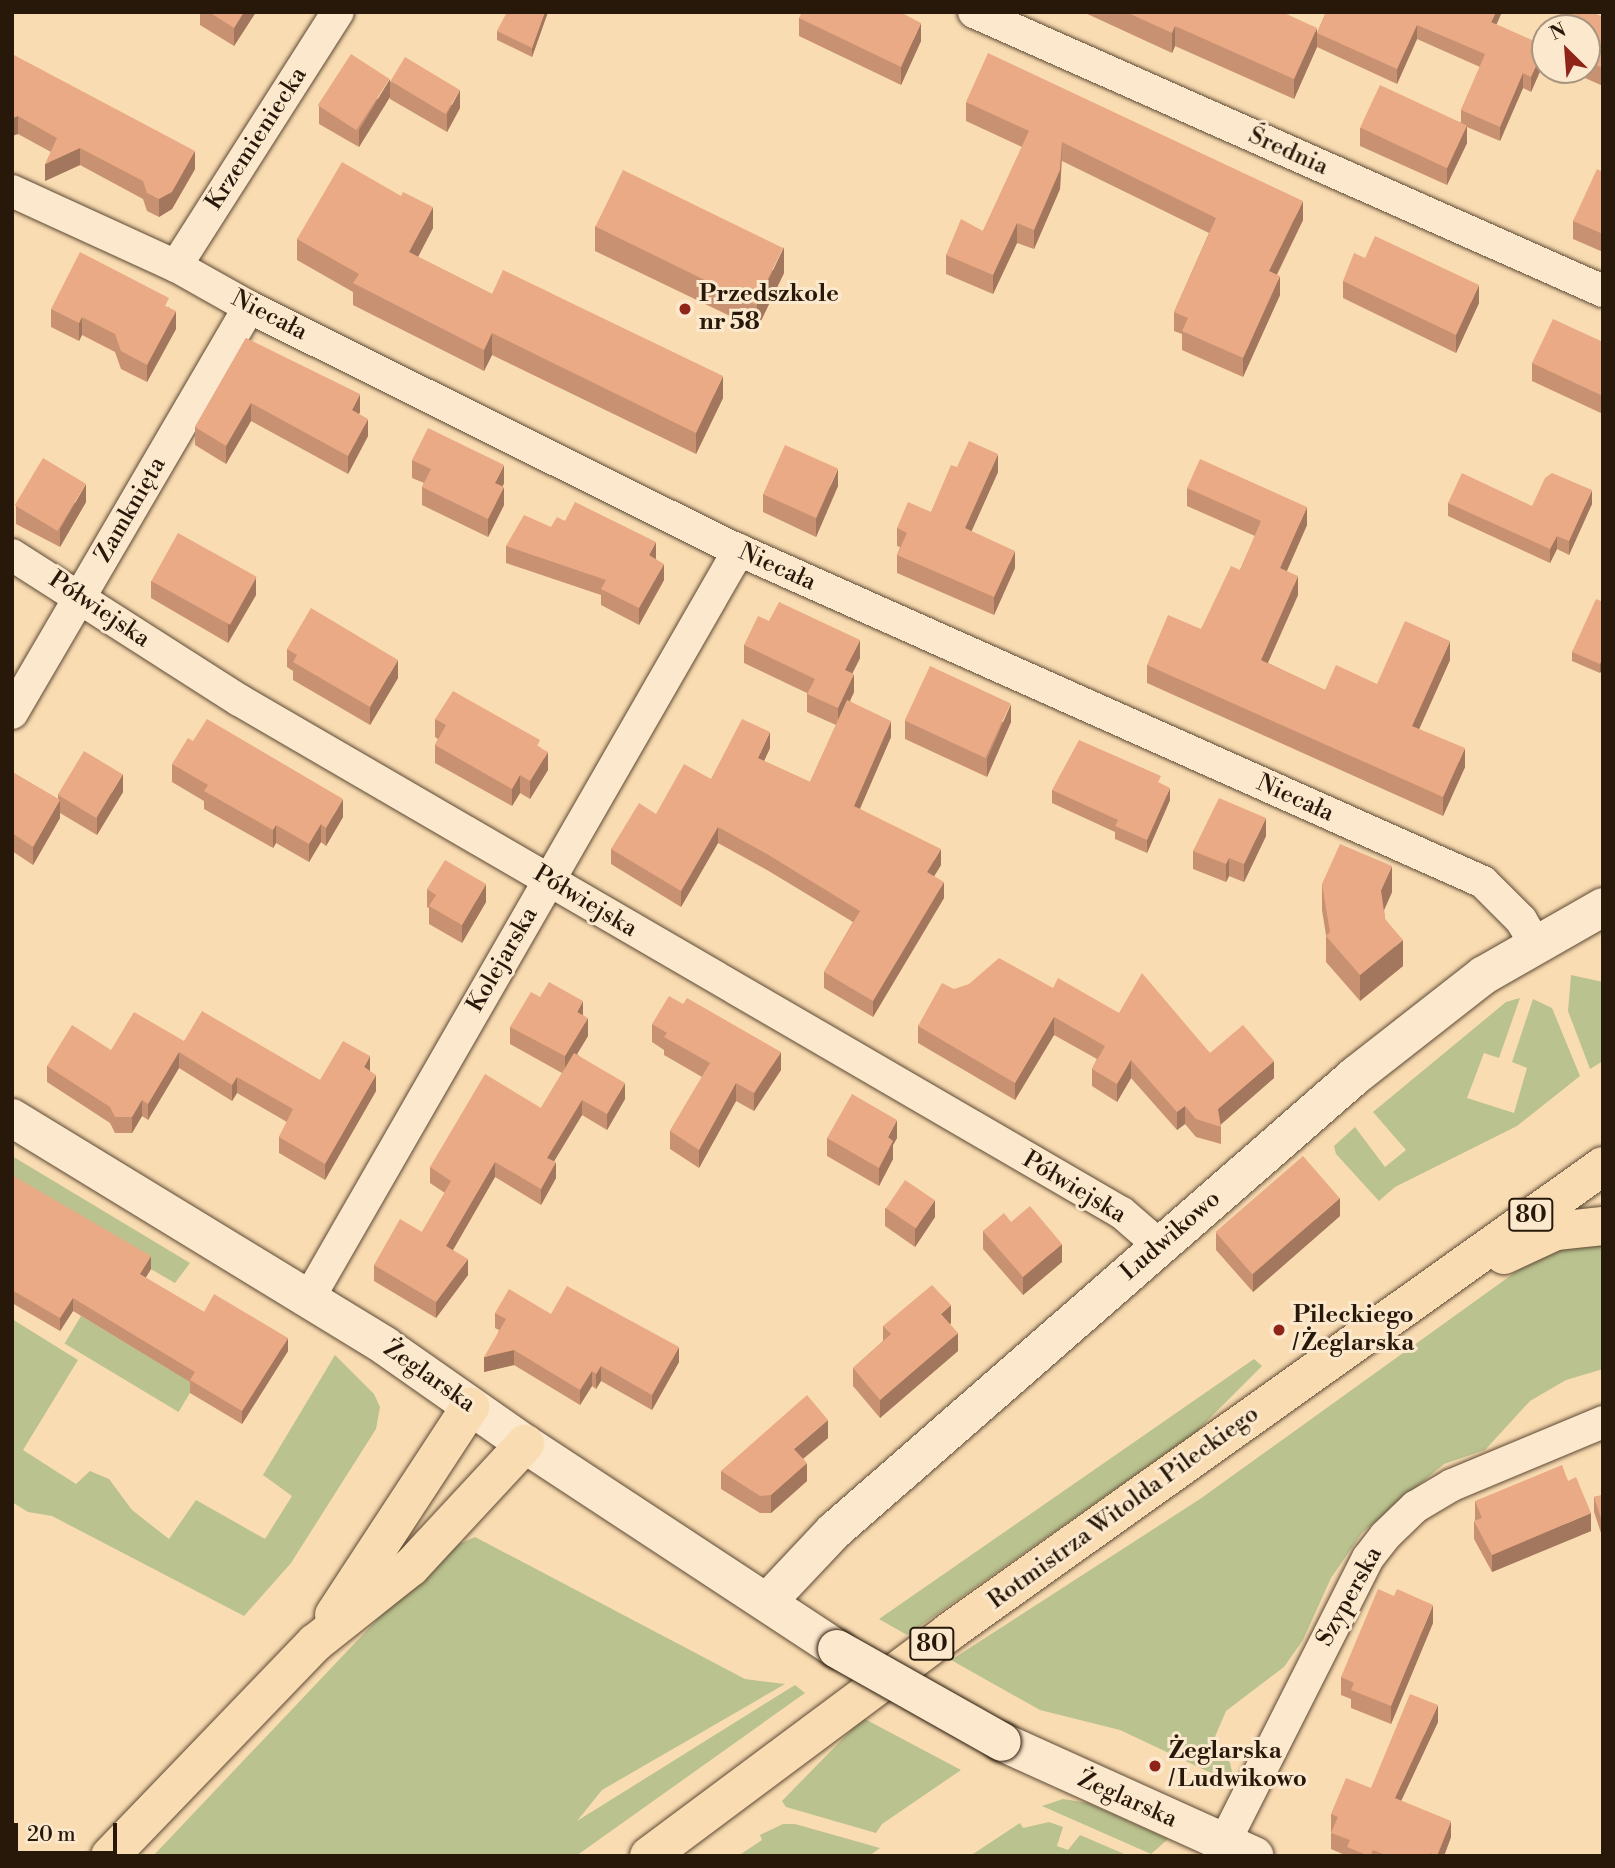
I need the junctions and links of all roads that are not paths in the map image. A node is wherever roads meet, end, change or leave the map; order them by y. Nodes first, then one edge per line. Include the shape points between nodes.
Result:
1 (338, 12) edge
2 (981, 14) edge
3 (12, 191) edge
4 (176, 266) junction
5 (1603, 291) edge
6 (249, 307) junction
7 (739, 550) junction
8 (12, 555) edge
9 (80, 597) junction
10 (12, 713) edge
11 (548, 880) junction
12 (1603, 907) edge
13 (1535, 943) junction
14 (12, 1118) edge
15 (1603, 1166) edge
16 (1603, 1226) edge
17 (1160, 1245) junction
18 (309, 1298) junction
19 (1405, 1305) junction
20 (470, 1407) junction
21 (1603, 1422) edge
22 (524, 1444) junction
23 (768, 1601) junction
24 (315, 1643) junction
25 (164, 1801) junction
26 (1239, 1849) edge
27 (110, 1856) edge
28 (137, 1856) edge
29 (649, 1856) edge

1 - 4 street, Krzemieniecka
2 - 5 street, Średnia
3 - 4 street, Niecała
4 - 6 street, Niecała
6 - 7 street, Niecała
6 - 9 street, Zamknięta
7 - 11 street, Kolejarska
7 - 13 street, Niecała via 1483,882 1521,920
8 - 9 street, Półwiejska
9 - 10 street, Zamknięta
9 - 11 street, Półwiejska via 239,700
11 - 17 street, Półwiejska via 1122,1213
11 - 18 street, Kolejarska
12 - 13 street, Ludwikowo
13 - 17 street, Ludwikowo via 1461,992 1356,1075
14 - 18 street, Żeglarska
15 - 19 main road, Rotmistrza Witolda Pileckiego / 80
16 - 19 main road via 1556,1231
17 - 23 street, Ludwikowo via 834,1531
18 - 20 street, Żeglarska
19 - 29 main road, Rotmistrza Witolda Pileckiego / 80 via 949,1632
20 - 22 street, Żeglarska
20 - 24 main road
21 - 26 street, Szyperska via 1452,1485 1415,1507 1385,1536 1357,1578
22 - 23 street, Żeglarska
22 - 24 main road via 411,1567
23 - 26 street, Żeglarska, bridge via 837,1649 1002,1742
24 - 25 main road
25 - 27 main road
25 - 28 main road

